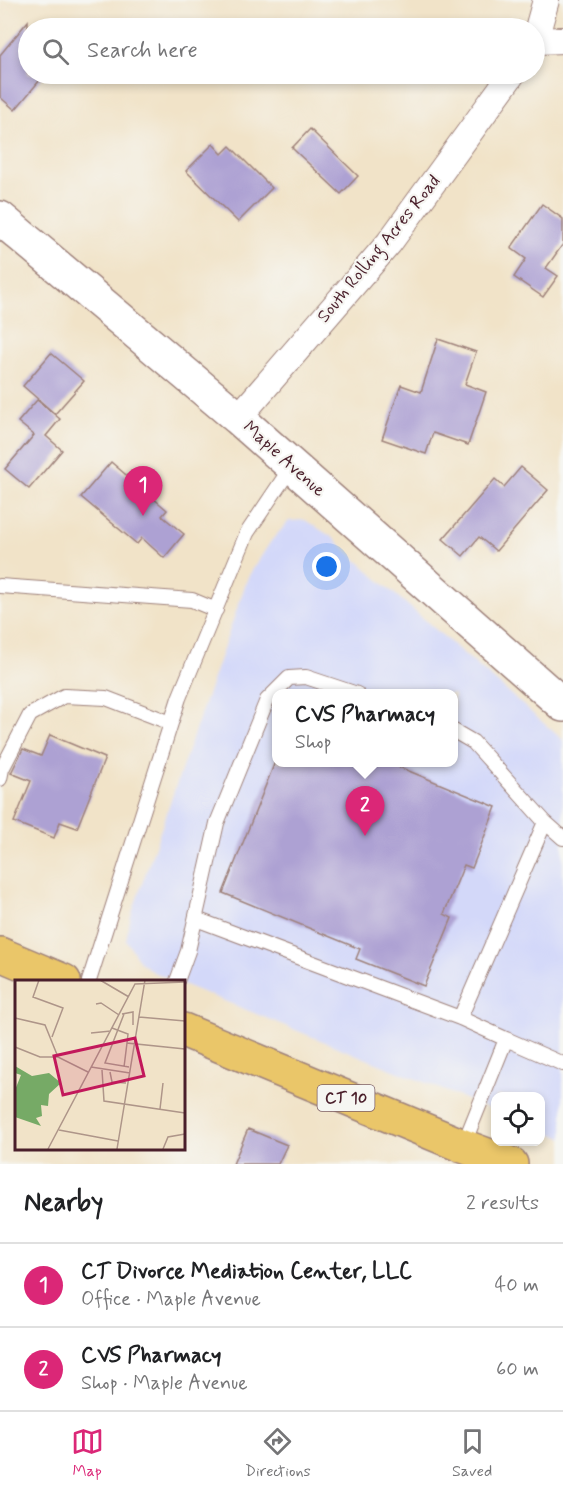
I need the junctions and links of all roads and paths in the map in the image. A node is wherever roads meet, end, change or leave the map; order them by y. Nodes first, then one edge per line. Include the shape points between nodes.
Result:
1 (546, 0) edge
2 (541, 18) edge
3 (563, 40) edge
4 (545, 41) edge
5 (505, 84) edge
6 (0, 218) edge
7 (238, 418) junction
8 (292, 466) junction
9 (0, 586) edge
10 (216, 610) junction
11 (278, 689) edge
12 (344, 689) edge
13 (272, 695) edge
14 (563, 705) edge
15 (171, 723) junction
16 (458, 734) edge
17 (0, 779) edge
18 (545, 822) junction
19 (563, 838) edge
20 (195, 919) junction
21 (0, 954) edge
22 (62, 980) edge
23 (89, 980) edge
24 (177, 980) edge
25 (460, 1018) junction
26 (184, 1030) edge
27 (506, 1039) junction
28 (563, 1064) edge
29 (460, 1155) edge
30 (511, 1164) edge

1 - 2 street
3 - 4 street
5 - 7 street, South Rolling Acres Road via 389,243
6 - 7 street, Maple Avenue
7 - 8 street, Maple Avenue
8 - 10 lane via 247,533
8 - 14 street, Maple Avenue
9 - 10 lane via 192,600
10 - 15 lane
11 - 12 lane via 289,678 306,677
13 - 20 lane via 217,823
15 - 17 lane via 106,698 64,696 30,715
15 - 23 lane
16 - 18 lane via 473,742
18 - 19 lane
18 - 25 lane
20 - 24 lane
20 - 25 lane
21 - 22 highway
25 - 27 lane
26 - 29 highway, CT 10
27 - 28 lane
27 - 29 lane
29 - 30 highway, CT 10

